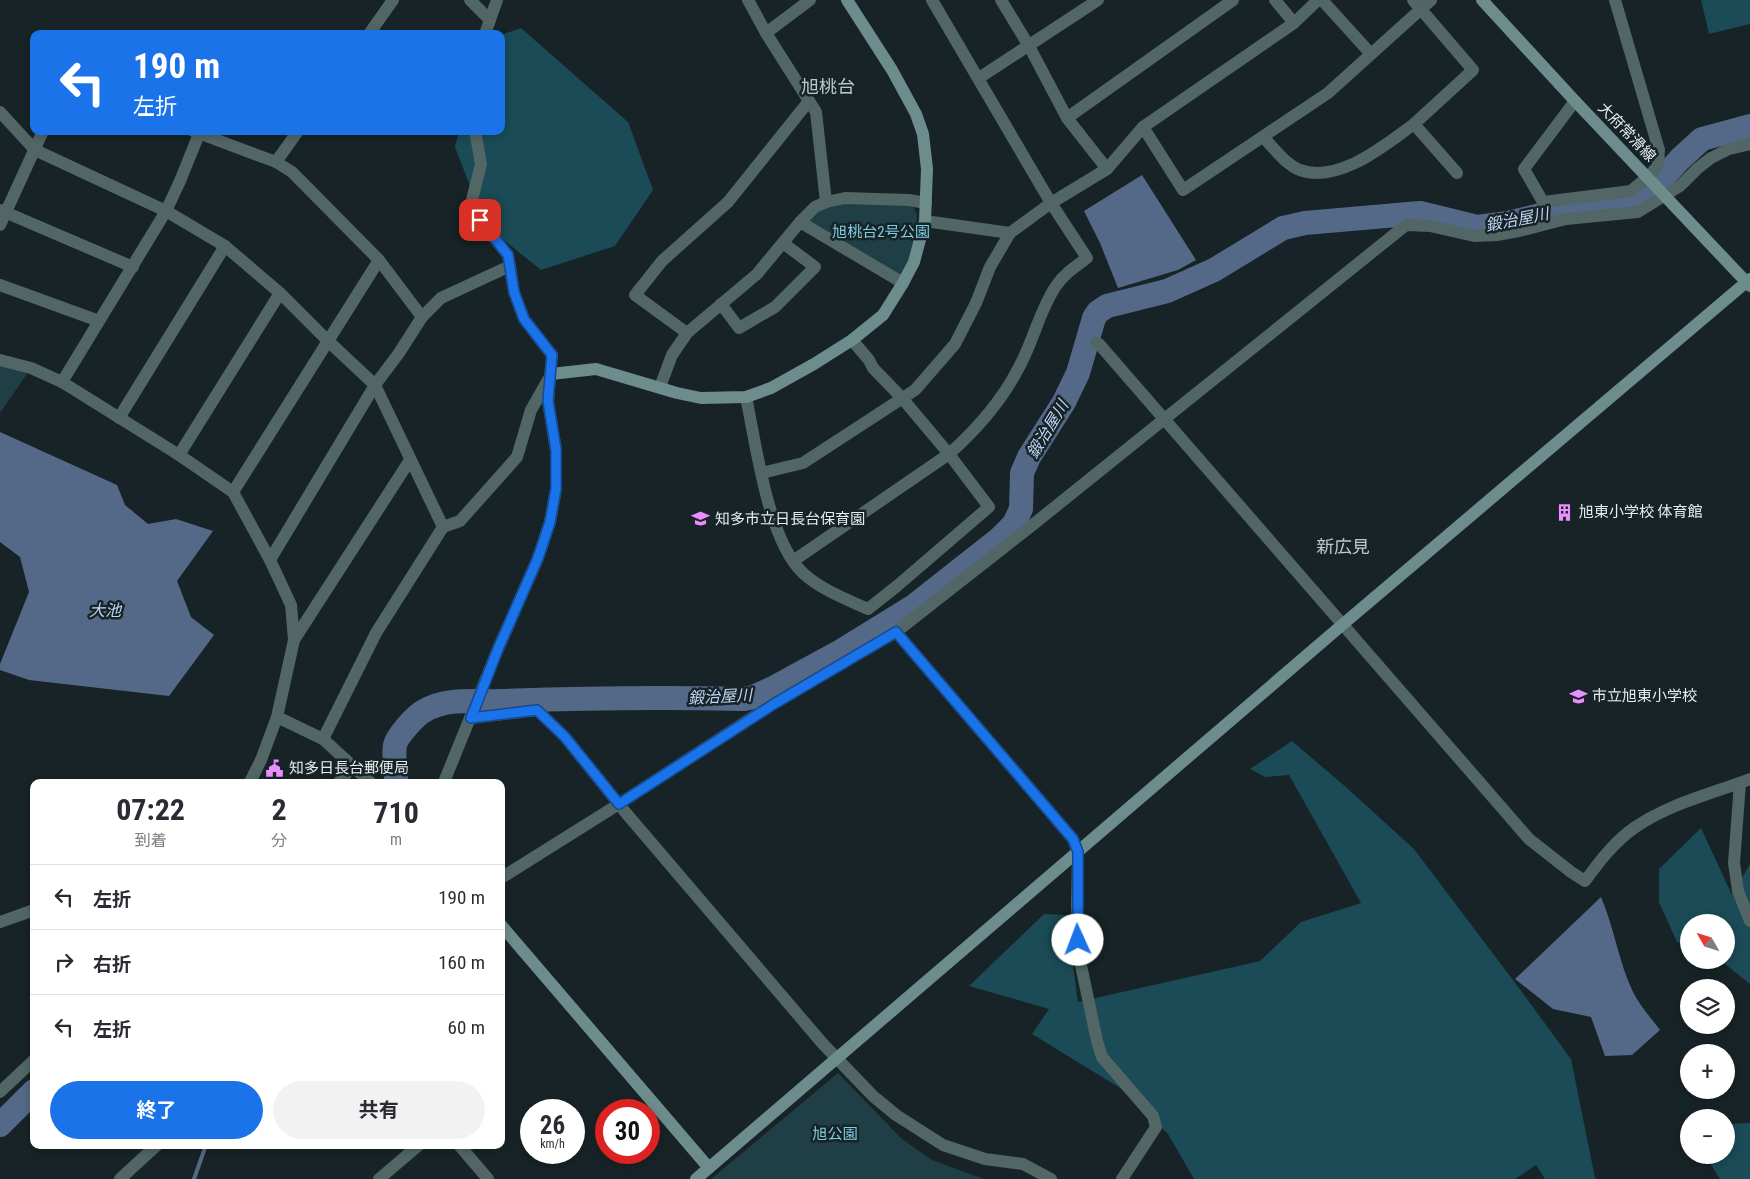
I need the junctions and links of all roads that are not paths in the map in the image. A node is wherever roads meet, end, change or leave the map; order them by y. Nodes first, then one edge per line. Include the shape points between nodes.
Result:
1 (393, 0) edge
2 (470, 0) edge
3 (497, 0) edge
4 (748, 0) edge
5 (810, 0) edge
6 (847, 0) edge
7 (932, 0) edge
8 (1001, 0) edge
9 (1098, 0) edge
10 (1233, 0) edge
11 (1275, 0) edge
12 (1320, 0) edge
13 (1431, 0) edge
14 (1482, 0) edge
15 (1616, 0) edge
16 (1417, 4) edge
17 (490, 20) junction
18 (1294, 24) junction
19 (372, 30) edge
20 (486, 30) edge
21 (766, 33) junction
22 (1029, 46) junction
23 (1372, 54) junction
24 (979, 78) junction
25 (1574, 100) junction
26 (809, 101) junction
27 (0, 112) edge
28 (1068, 118) junction
29 (1414, 124) junction
30 (1143, 127) junction
31 (41, 135) edge
32 (195, 135) edge
33 (202, 135) edge
34 (295, 135) edge
35 (476, 135) edge
36 (1263, 137) junction
37 (1750, 144) edge
38 (35, 150) junction
39 (276, 162) junction
40 (1106, 169) junction
41 (1457, 173) dead end
42 (1649, 179) junction
43 (1662, 193) junction
44 (826, 202) junction
45 (926, 203) junction
46 (1051, 203) junction
47 (166, 212) junction
48 (2, 216) edge
49 (924, 221) junction
50 (800, 222) junction
51 (1010, 233) junction
52 (783, 243) junction
53 (225, 246) junction
54 (378, 260) junction
55 (510, 266) junction
56 (133, 267) junction
57 (1749, 282) edge
58 (903, 283) junction
59 (0, 285) edge
60 (280, 293) junction
61 (721, 304) junction
62 (422, 317) junction
63 (99, 321) junction
64 (687, 333) junction
65 (327, 340) junction
66 (852, 340) junction
67 (1096, 343) dead end
68 (0, 360) edge
69 (551, 374) junction
70 (62, 382) junction
71 (375, 385) junction
72 (660, 387) junction
73 (746, 397) junction
74 (902, 398) junction
75 (119, 418) junction
76 (1164, 419) junction
77 (949, 454) junction
78 (179, 455) junction
79 (410, 460) junction
80 (762, 473) junction
81 (233, 492) junction
82 (443, 527) junction
83 (270, 560) junction
84 (793, 562) junction
85 (1342, 625) junction
86 (896, 632) junction
87 (294, 640) junction
88 (277, 717) junction
89 (471, 718) junction
90 (323, 739) junction
91 (353, 766) junction
92 (252, 779) edge
93 (342, 779) edge
94 (367, 779) edge
95 (445, 779) edge
96 (1745, 781) edge
97 (619, 804) junction
98 (1078, 852) junction
99 (505, 875) edge
100 (30, 911) edge
101 (1750, 921) edge
102 (0, 922) edge
103 (505, 930) edge
104 (837, 1057) junction
105 (30, 1064) edge
106 (0, 1092) edge
107 (153, 1149) edge
108 (414, 1149) edge
109 (462, 1149) edge
110 (709, 1168) junction
111 (120, 1179) edge
112 (380, 1179) edge
113 (488, 1179) edge
114 (696, 1179) edge
115 (1051, 1179) edge
116 (1122, 1179) edge

1 - 19 street
2 - 17 street
3 - 17 street
4 - 21 street
5 - 21 street
6 - 45 street via 916,114 923,134 927,169
7 - 24 street
8 - 22 street
9 - 22 street
10 - 28 street
11 - 18 street
12 - 18 street
12 - 23 street
13 - 16 street
14 - 25 street, 大府常滑線
15 - 42 street via 1659,150 1658,166
16 - 23 street
16 - 29 street via 1473,70
17 - 20 street
18 - 30 street
21 - 26 street
22 - 24 street
22 - 28 street
23 - 36 street via 1328,93
24 - 46 street
25 - 42 street, 大府常滑線
25 - 42 street via 1524,169 1543,202 1631,191
26 - 44 street via 816,112
26 - 64 street via 728,202 662,261 634,295
27 - 38 street
28 - 40 street
29 - 36 street via 1381,148 1334,172 1300,170
29 - 41 street
30 - 36 street via 1183,190
30 - 40 street
31 - 38 street
32 - 47 street
33 - 39 street
34 - 39 street
35 - 55 street via 481,164 470,208 508,255
37 - 43 street via 1711,158 1680,186
38 - 47 street
38 - 48 street
39 - 54 street via 292,172
40 - 46 street
42 - 43 street, 大府常滑線
43 - 57 street, 大府常滑線
43 - 76 street via 1638,212 1566,219 1497,235 1474,236 1430,226 1406,225
44 - 45 street via 845,198
44 - 50 street via 815,207
45 - 49 street
46 - 51 street
46 - 77 street via 1087,258 1056,286 1030,347 999,401
47 - 53 street
47 - 56 street
48 - 56 street
49 - 51 street
49 - 58 street via 914,262
50 - 52 street
50 - 58 street
51 - 74 street via 990,267 956,344 915,390
52 - 61 street via 757,274
52 - 61 street via 815,268 775,307 739,328
53 - 60 street
53 - 75 street
54 - 62 street
54 - 65 street
55 - 62 street via 441,298
55 - 69 street via 514,292 524,319 552,355
56 - 63 street
57 - 85 street
58 - 66 street via 883,314
59 - 63 street
60 - 65 street
60 - 78 street
61 - 64 street
62 - 71 street
63 - 70 street
64 - 72 street via 672,355
65 - 71 street
65 - 81 street
66 - 73 street via 771,388
66 - 74 street
67 - 76 street
68 - 70 street via 31,368
69 - 72 street via 596,369
69 - 82 street via 531,410 517,457 460,521
69 - 89 street via 548,401 556,450 556,480 550,522
70 - 75 street
71 - 79 street
71 - 83 street
72 - 73 street via 701,398
73 - 80 street
74 - 77 street
74 - 80 street via 803,463
75 - 78 street
76 - 85 street
76 - 86 street
77 - 84 street
77 - 84 street via 989,508 868,609 828,591
78 - 81 street
79 - 82 street
79 - 87 street
80 - 84 street via 774,523
81 - 83 street
82 - 90 street via 376,633
83 - 87 street via 291,605
85 - 96 street via 1529,839 1584,881 1608,852 1658,812
85 - 98 street
86 - 97 street via 774,704
86 - 98 street via 1073,839
87 - 88 street
88 - 90 street
88 - 92 street
89 - 95 street
89 - 97 street via 537,710 565,737
90 - 91 street
91 - 93 street
91 - 94 street
96 - 101 street via 1734,863 1738,891
97 - 99 street
97 - 104 street
98 - 104 street
98 - 116 street via 1079,956 1097,1041 1102,1058 1153,1116 1156,1127
100 - 102 street
103 - 110 street
104 - 110 street
104 - 115 street via 873,1096 942,1145 985,1160 1023,1164
105 - 106 street
107 - 111 street
108 - 112 street
109 - 113 street
110 - 114 street

